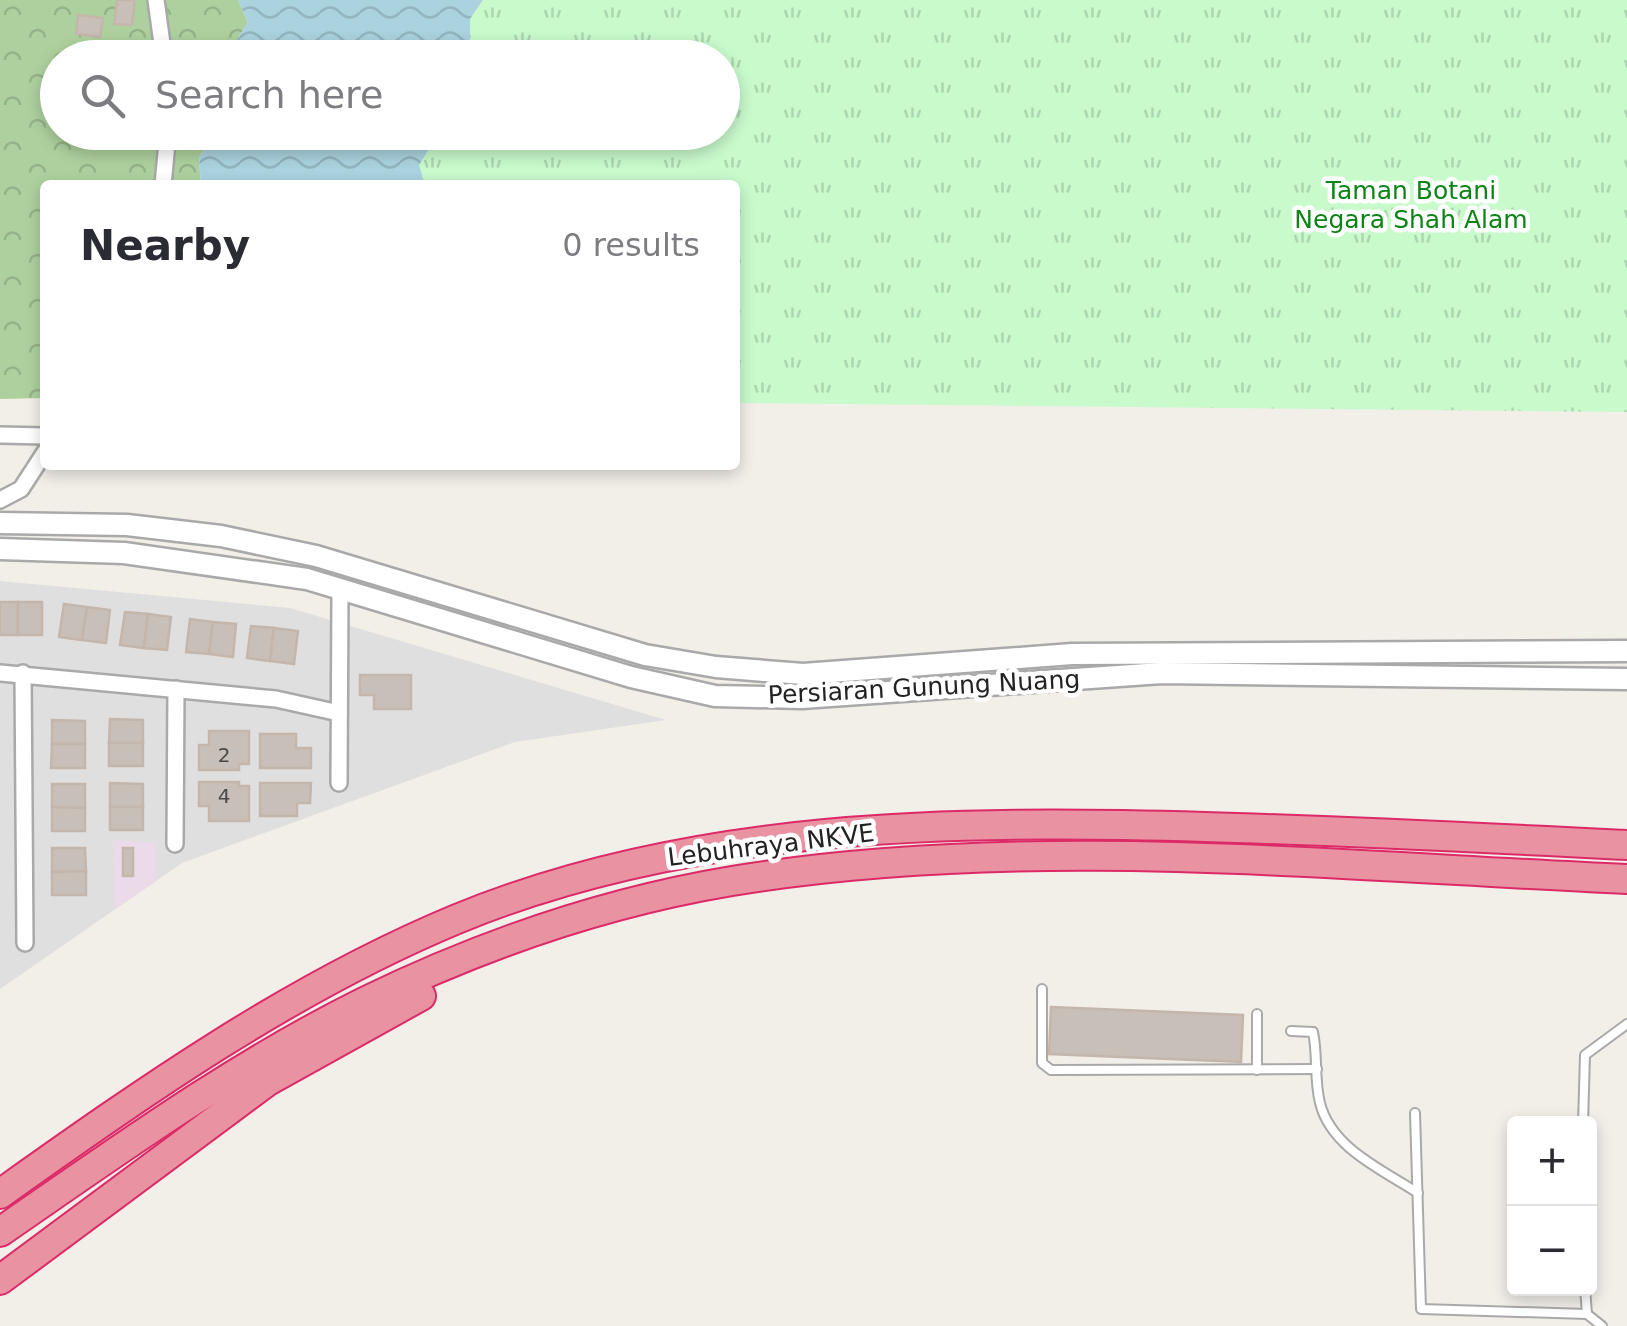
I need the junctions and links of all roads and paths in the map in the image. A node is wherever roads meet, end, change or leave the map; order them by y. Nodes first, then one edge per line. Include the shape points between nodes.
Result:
1 (156, 0) edge
2 (162, 40) edge
3 (167, 150) edge
4 (164, 180) edge
5 (0, 435) edge
6 (40, 436) edge
7 (40, 460) edge
8 (0, 500) edge
9 (0, 523) edge
10 (0, 548) edge
11 (340, 589) junction
12 (1627, 651) edge
13 (0, 672) edge
14 (24, 672) junction
15 (1627, 680) edge
16 (176, 689) junction
17 (339, 713) junction
18 (339, 782) dead end
19 (175, 844) dead end
20 (1627, 845) edge
21 (1627, 879) edge
22 (559, 923) junction
23 (25, 943) dead end
24 (1042, 989) dead end
25 (1256, 1014) dead end
26 (1627, 1024) edge
27 (1291, 1031) dead end
28 (1316, 1069) junction
29 (1256, 1070) junction
30 (1415, 1114) dead end
31 (1583, 1116) edge
32 (1418, 1193) junction
33 (0, 1194) edge
34 (0, 1232) edge
35 (0, 1280) edge
36 (1586, 1296) edge
37 (1587, 1314) junction
38 (1602, 1326) edge

1 - 2 street
3 - 4 street
5 - 6 street
7 - 8 street via 21,489
9 - 12 street, Persiaran Gunung Nuang via 127,525 221,536 316,556 646,655 803,674 1072,654
10 - 11 street, Persiaran Gunung Nuang via 218,564
11 - 15 street, Persiaran Gunung Nuang via 715,696 802,698 1162,673
11 - 17 street
13 - 14 street
14 - 16 street
14 - 23 street
16 - 17 street
16 - 19 street
17 - 18 street
20 - 33 highway, Lebuhraya NKVE via 1075,824 802,836 676,856 516,898 373,957 166,1076
21 - 22 highway, Lebuhraya NKVE via 1094,858 952,860 730,881
22 - 34 highway, Lebuhraya NKVE via 431,972 297,1038 188,1103
22 - 35 highway via 268,1081
24 - 29 lane via 1042,1063 1050,1070
25 - 29 lane
26 - 31 lane via 1585,1055
27 - 28 lane via 1314,1032
28 - 29 lane
28 - 32 lane via 1320,1102 1334,1128 1367,1163
30 - 32 lane
32 - 37 lane via 1421,1309
36 - 37 lane
37 - 38 lane

